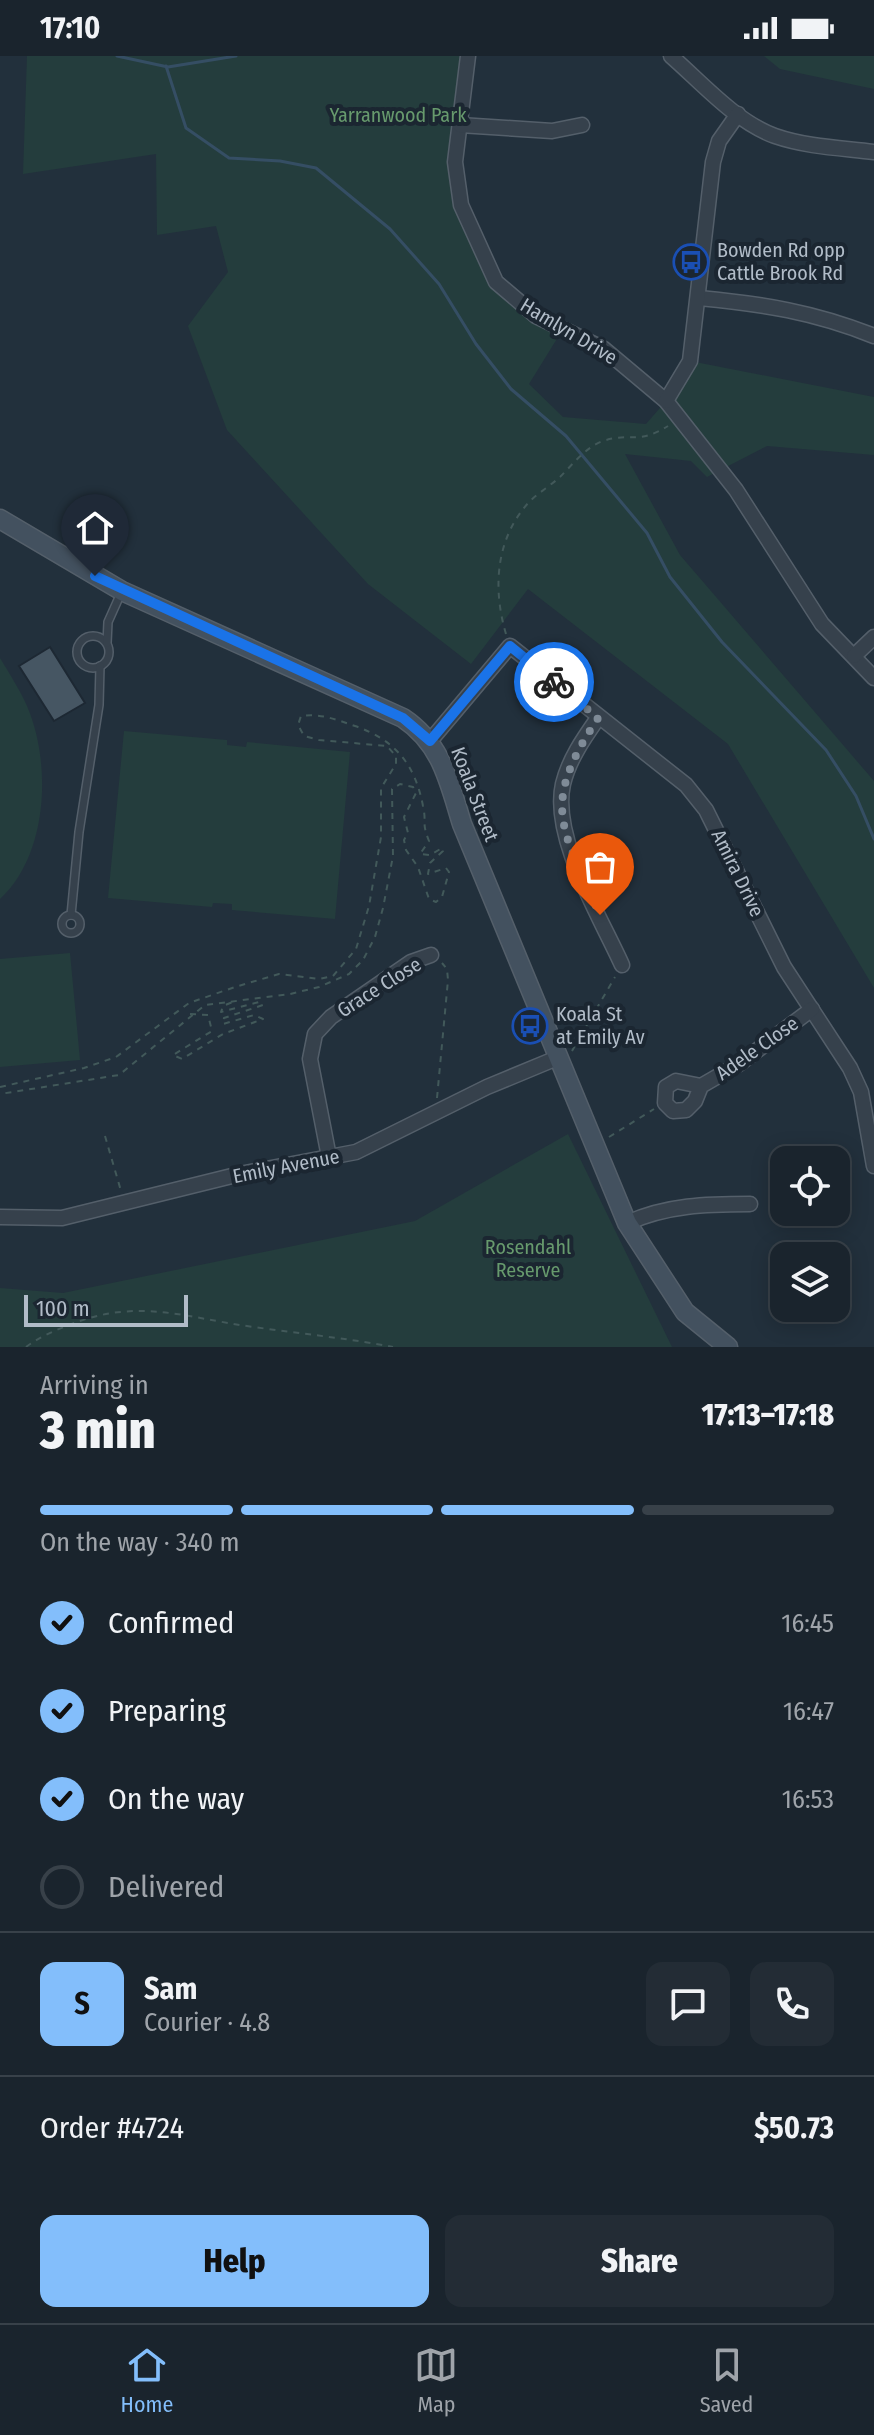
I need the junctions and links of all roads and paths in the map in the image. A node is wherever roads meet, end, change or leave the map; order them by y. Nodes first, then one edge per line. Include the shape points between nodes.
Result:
1 (468, 56) edge
2 (671, 56) edge
3 (738, 114) junction
4 (460, 125) junction
5 (582, 125) dead end
6 (874, 152) edge
7 (699, 298) junction
8 (874, 336) edge
9 (666, 401) junction
10 (679, 418) junction
11 (0, 519) edge
12 (122, 591) junction
13 (108, 622) junction
14 (89, 636) junction
15 (874, 637) edge
16 (107, 643) junction
17 (510, 646) junction
18 (854, 656) junction
19 (85, 666) junction
20 (100, 666) junction
21 (874, 678) edge
22 (97, 683) junction
23 (598, 718) junction
24 (430, 741) junction
25 (71, 915) dead end
26 (431, 955) joint
27 (622, 965) joint
28 (240, 999) junction
29 (812, 1009) junction
30 (189, 1014) junction
31 (557, 1058) junction
32 (701, 1086) junction
33 (0, 1087) edge
34 (0, 1094) edge
35 (665, 1103) junction
36 (436, 1112) junction
37 (105, 1136) dead end
38 (593, 1144) junction
39 (329, 1157) junction
40 (874, 1166) edge
41 (125, 1203) junction
42 (750, 1204) dead end
43 (0, 1217) edge
44 (627, 1223) junction
45 (26, 1347) edge
46 (393, 1347) edge
47 (728, 1347) edge

1 - 4 street, Hamlyn Drive
2 - 3 street
3 - 6 street via 772,135 806,145
3 - 7 street via 719,141 713,162
4 - 5 street via 552,131
4 - 9 street, Hamlyn Drive via 455,162 461,205 496,282 536,316 604,349
7 - 8 street via 783,307
7 - 9 street via 690,361
9 - 10 street, Hamlyn Drive
10 - 17 path via 652,436 600,441 532,499 503,543 498,574 500,613
10 - 18 street, Hamlyn Drive via 736,490 822,624
11 - 12 street, Koala Street
12 - 13 lane
12 - 24 street, Koala Street via 389,712
13 - 14 lane
13 - 16 lane
14 - 16 lane
14 - 19 lane via 76,650
15 - 18 street
16 - 20 lane via 107,658
17 - 23 street, Amira Drive
17 - 24 street
18 - 21 street, Hamlyn Drive
19 - 20 lane
19 - 22 lane
20 - 22 lane
22 - 25 lane via 99,705
23 - 27 street via 568,767 561,809 567,840
23 - 29 street, Amira Drive via 697,798 784,967
24 - 31 street, Koala Street via 443,762 462,824
26 - 36 path via 447,969 448,980
26 - 39 street, Grace Close via 399,970 315,1034 310,1059
27 - 31 path via 577,1048
28 - 30 path via 205,1005
28 - 30 path via 221,1012 263,1005 224,1018 223,1024 254,1015 263,1019 223,1034 182,1059 173,1055 212,1031 208,1015
28 - 33 path via 319,987 349,974 363,960 383,908 393,856 392,789 400,784 416,793 404,817 406,850 429,899 436,902 442,897 449,872 446,868 428,874 426,869 442,848 420,854 429,841 422,830 422,801 399,750 386,739 316,714 301,716 298,725 304,736 387,746 396,756 381,788 381,837 369,906 356,949 333,976 279,974 235,987 189,1003 116,1057
29 - 32 street, Adele Close
29 - 40 street, Amira Drive via 861,1092
30 - 34 path via 119,1075
31 - 36 street, Emily Avenue
31 - 38 street, Koala Street
32 - 35 street, Adele Close via 676,1081 666,1087
32 - 35 street, Adele Close via 686,1110 673,1111
35 - 38 path
36 - 39 street, Emily Avenue via 376,1144
37 - 41 path
38 - 44 street, Koala Street
39 - 41 street, Emily Avenue
41 - 43 street, Emily Avenue via 62,1218
42 - 44 street via 663,1210
44 - 47 street, Koala Street via 685,1312
45 - 46 path via 83,1320 131,1308

